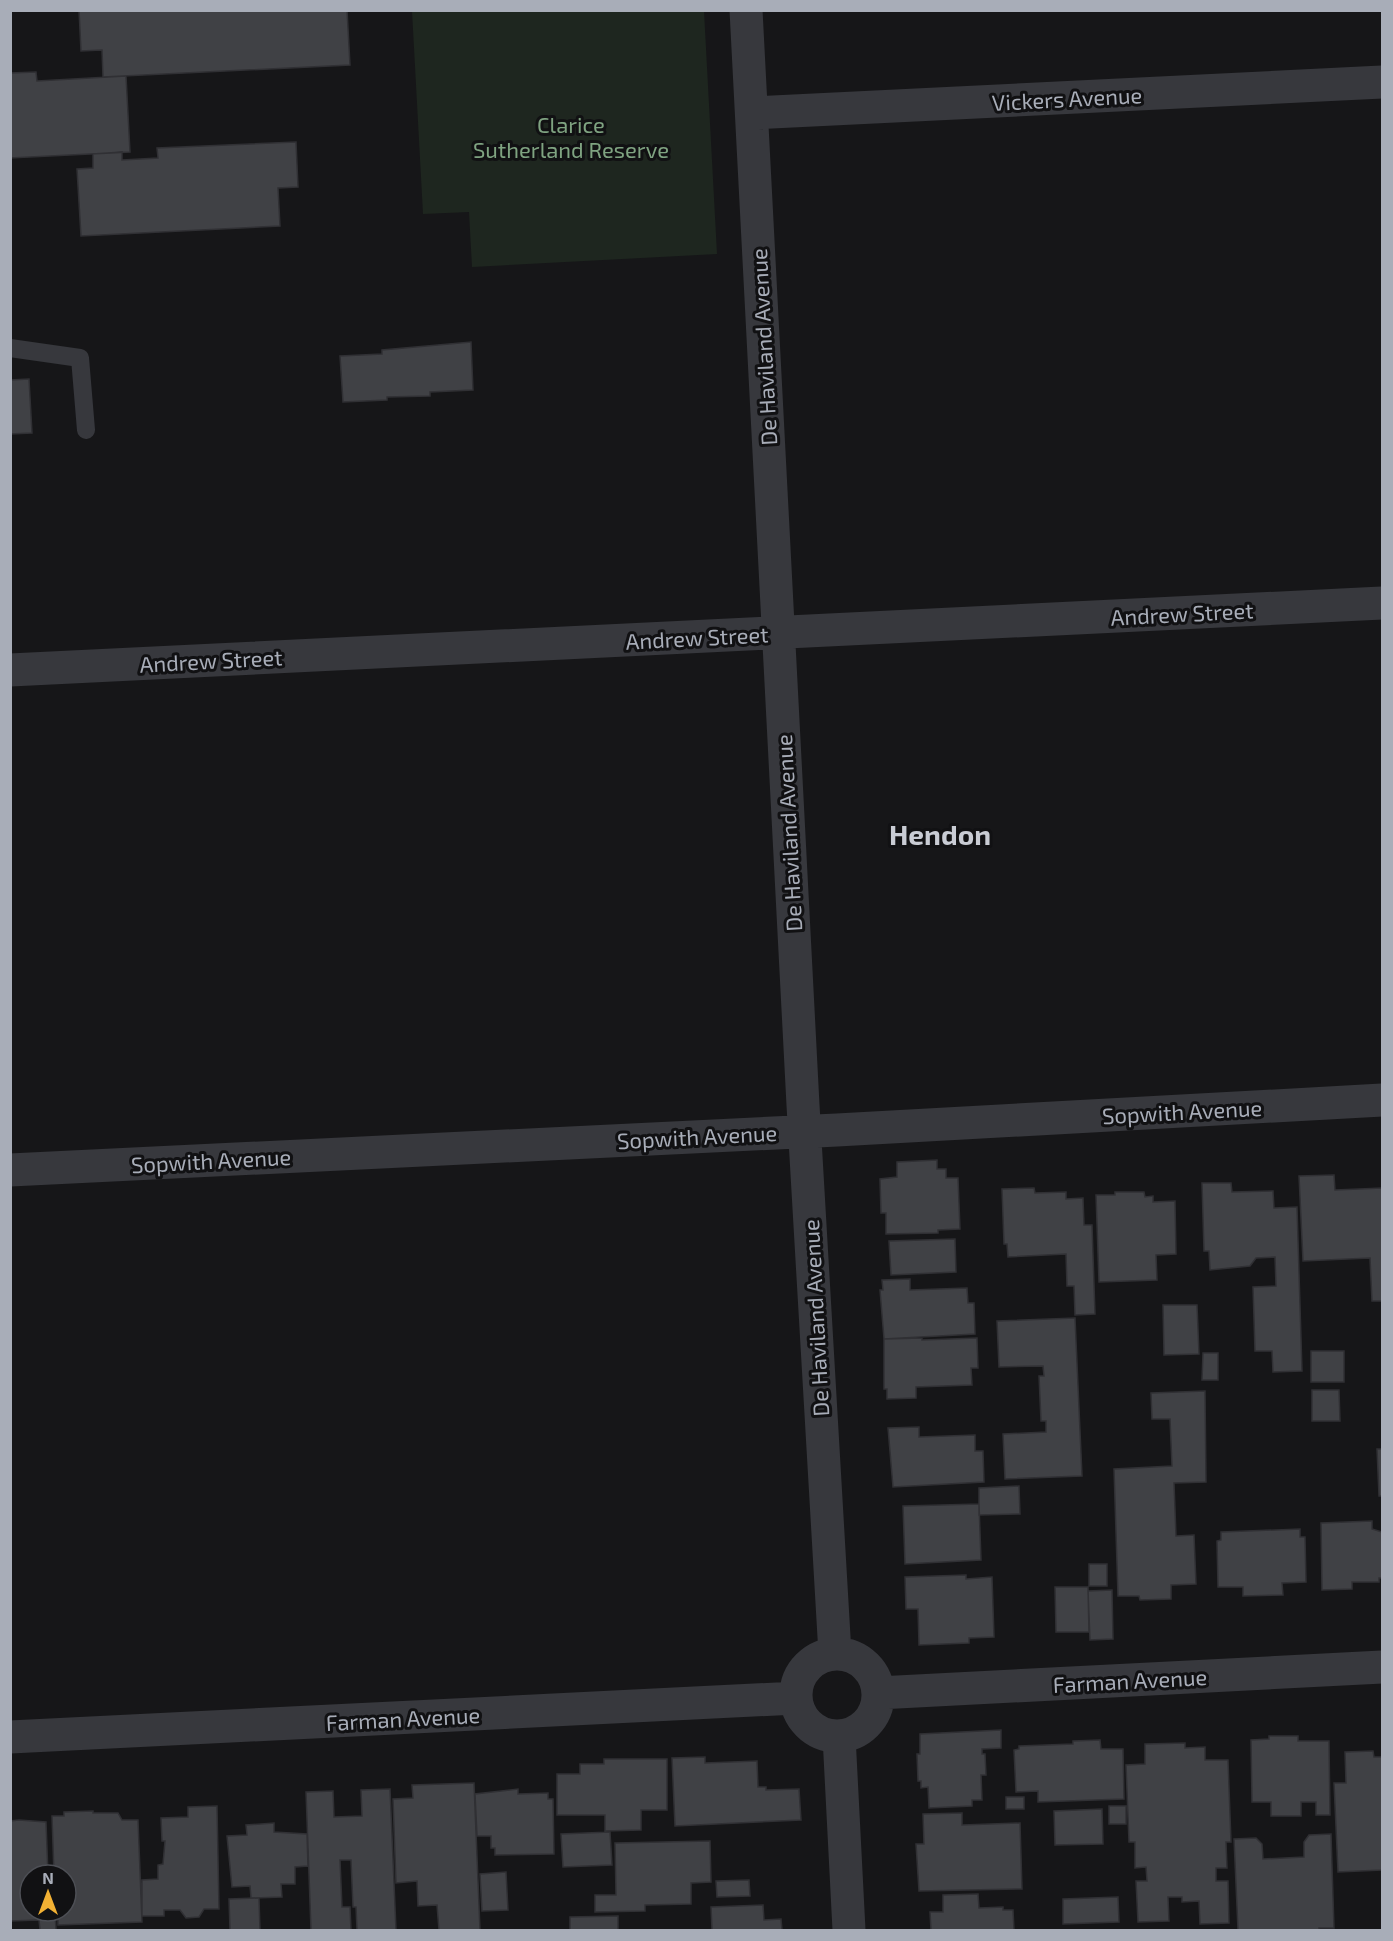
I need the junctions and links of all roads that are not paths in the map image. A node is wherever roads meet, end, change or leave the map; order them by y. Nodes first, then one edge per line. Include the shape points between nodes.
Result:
1 (746, 10) edge
2 (1383, 82) edge
3 (752, 113) junction
4 (10, 348) edge
5 (86, 430) dead end
6 (1383, 603) edge
7 (778, 633) junction
8 (10, 669) edge
9 (1383, 1100) edge
10 (804, 1131) junction
11 (10, 1170) edge
12 (835, 1654) junction
13 (1383, 1667) edge
14 (878, 1693) junction
15 (796, 1698) junction
16 (10, 1737) edge
17 (839, 1737) junction
18 (849, 1930) edge

1 - 3 street, De Haviland Avenue
2 - 3 street, Vickers Avenue
3 - 7 street, De Haviland Avenue
4 - 5 lane via 80,358
6 - 7 street, Andrew Street
7 - 8 street, Andrew Street
7 - 10 street, De Haviland Avenue
9 - 10 street, Sopwith Avenue
10 - 11 street, Sopwith Avenue
10 - 12 street, De Haviland Avenue
12 - 14 street via 864,1665 872,1674
12 - 15 street via 818,1659 801,1674
13 - 14 street, Farman Avenue
14 - 17 street via 873,1714 865,1725
15 - 16 street, Farman Avenue
15 - 17 street via 805,1722 815,1731
17 - 18 street

